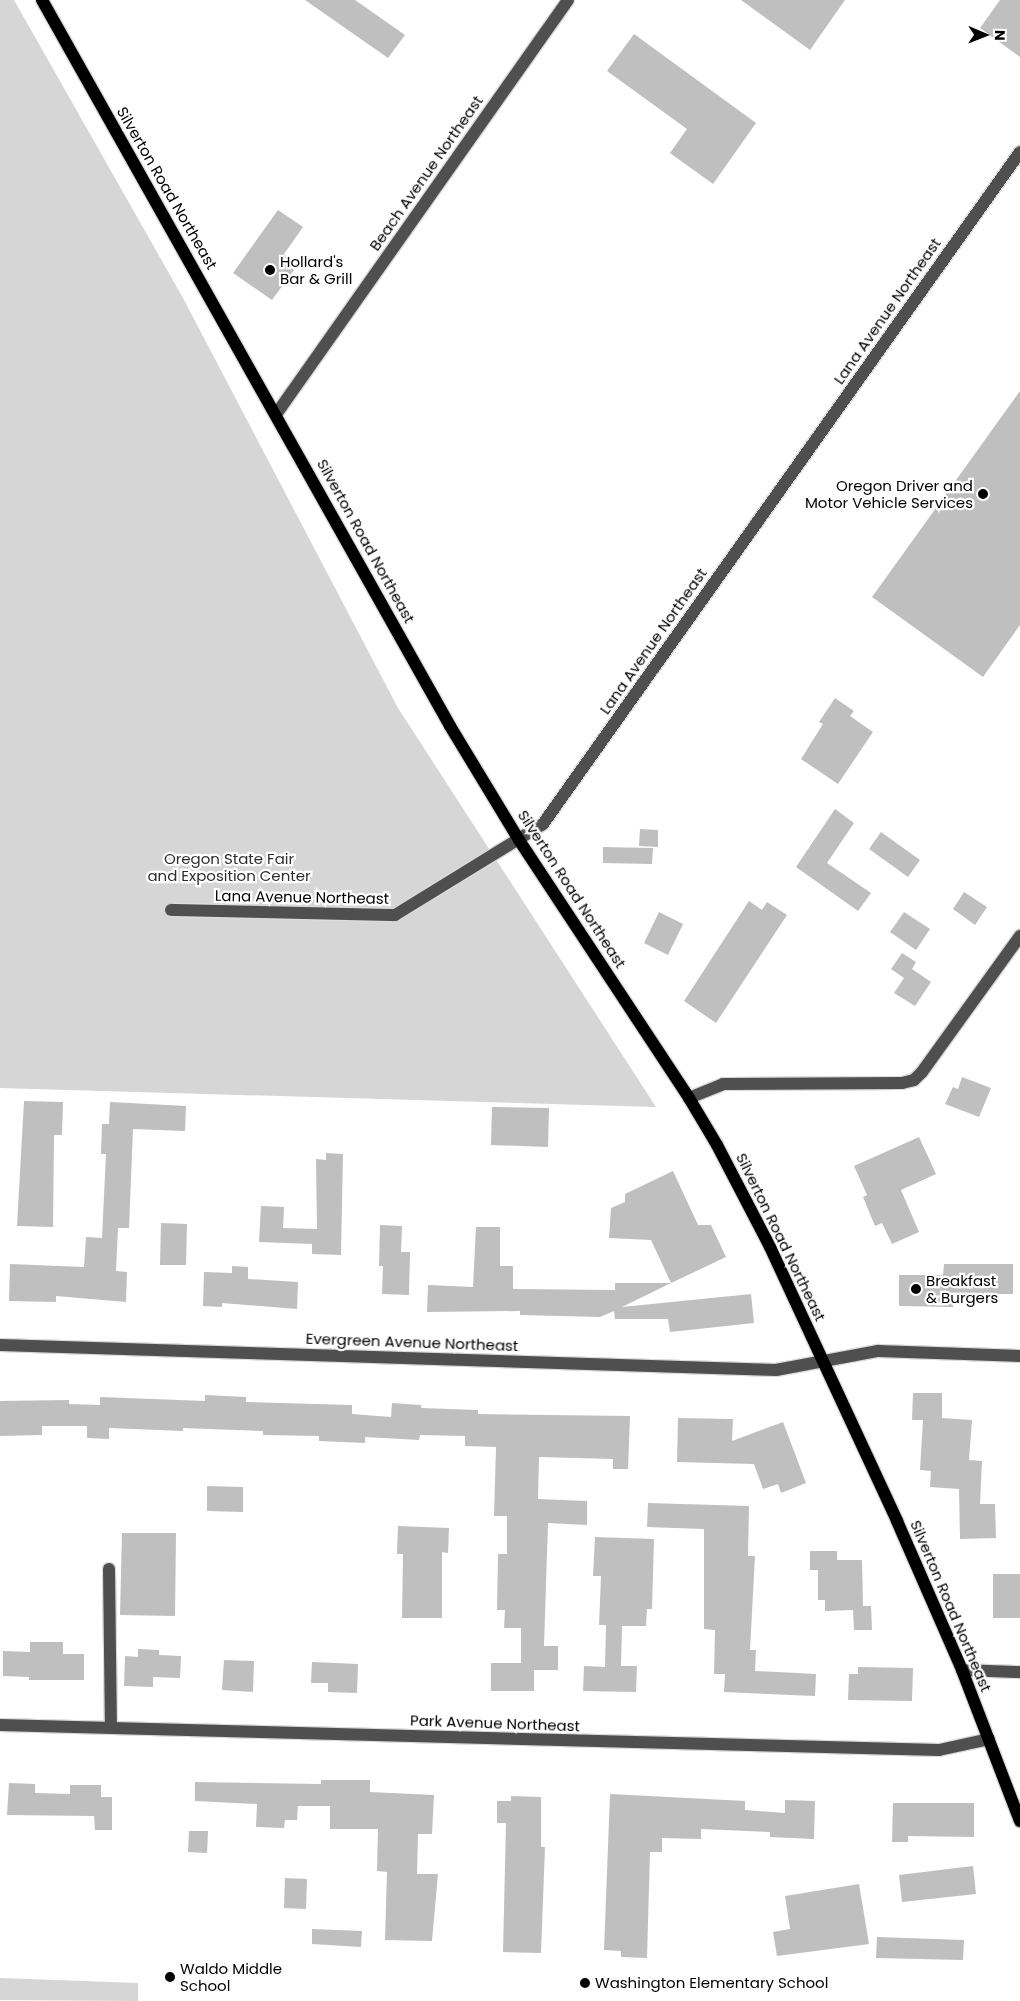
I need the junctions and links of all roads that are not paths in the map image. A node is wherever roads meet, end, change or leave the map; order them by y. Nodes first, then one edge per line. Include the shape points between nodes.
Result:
1 (42, 0) edge
2 (568, 0) edge
3 (1020, 152) edge
4 (277, 413) junction
5 (519, 840) junction
6 (171, 910) dead end
7 (1020, 936) edge
8 (689, 1098) junction
9 (0, 1345) edge
10 (1020, 1356) edge
11 (823, 1362) junction
12 (109, 1569) dead end
13 (962, 1670) junction
14 (1020, 1672) edge
15 (0, 1725) edge
16 (111, 1728) junction
17 (989, 1739) junction
18 (1020, 1821) edge

1 - 4 main road, Silverton Road Northeast
2 - 4 street, Beach Avenue Northeast
3 - 5 street, Lana Avenue Northeast via 547,819
4 - 5 main road, Silverton Road Northeast via 450,726
5 - 6 street, Lana Avenue Northeast via 395,915
5 - 8 main road, Silverton Road Northeast
7 - 8 street via 914,1080 902,1083 723,1084
8 - 11 main road, Silverton Road Northeast via 770,1247
9 - 11 street, Evergreen Avenue Northeast via 776,1370
10 - 11 street, Evergreen Avenue Northeast via 878,1351
11 - 13 main road, Silverton Road Northeast
12 - 16 street
13 - 14 street
13 - 17 main road, Silverton Road Northeast
15 - 16 street, Park Avenue Northeast
16 - 17 street, Park Avenue Northeast via 929,1749
17 - 18 main road, Silverton Road Northeast

